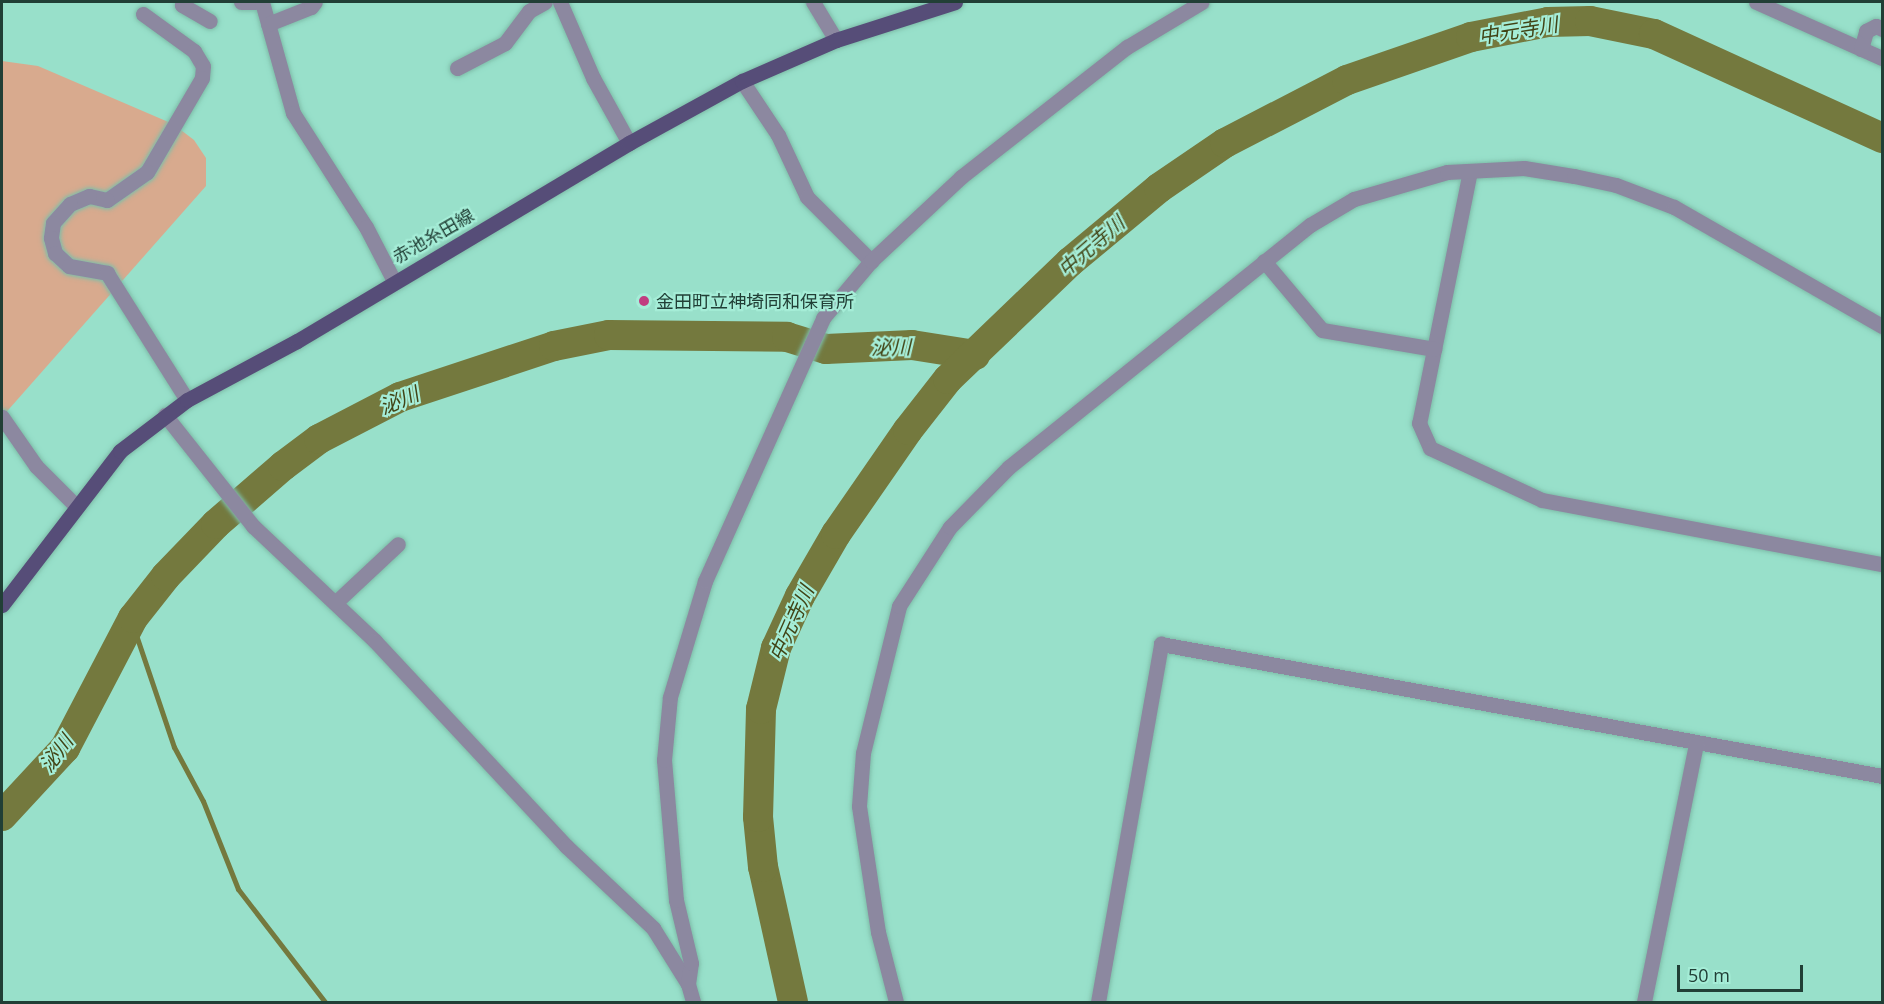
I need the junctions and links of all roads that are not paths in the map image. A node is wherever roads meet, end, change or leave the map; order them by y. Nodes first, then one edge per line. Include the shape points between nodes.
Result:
1 (183, 2) edge
2 (241, 2) edge
3 (255, 2) edge
4 (262, 2) edge
5 (315, 2) edge
6 (545, 2) edge
7 (560, 2) edge
8 (813, 2) edge
9 (955, 2) edge
10 (1202, 2) edge
11 (1756, 2) edge
12 (143, 14) dead end
13 (210, 21) dead end
14 (267, 24) junction
15 (1882, 29) edge
16 (836, 40) junction
17 (1861, 49) junction
18 (1882, 58) edge
19 (457, 68) dead end
20 (742, 81) junction
21 (629, 143) junction
22 (1470, 171) junction
23 (871, 261) junction
24 (1264, 261) junction
25 (394, 281) junction
26 (1882, 327) edge
27 (1434, 349) junction
28 (187, 400) junction
29 (165, 415) junction
30 (2, 417) edge
31 (77, 507) junction
32 (398, 544) dead end
33 (1882, 564) edge
34 (335, 603) junction
35 (2, 605) edge
36 (1696, 743) junction
37 (1882, 776) edge
38 (688, 984) junction
39 (693, 1002) edge
40 (896, 1002) edge
41 (1098, 1002) edge
42 (1644, 1002) edge

1 - 13 street via 182,5
2 - 3 street
4 - 14 street
5 - 14 street via 311,8
6 - 19 street via 529,11 505,43
7 - 21 street via 593,78
8 - 16 street
9 - 16 main road, 赤池糸田線
10 - 23 street via 1126,47 1030,119
11 - 17 street
12 - 28 street via 194,51 203,66 202,78 147,172 106,200 89,196 70,204 53,223 51,238 55,253 69,266 107,273
14 - 25 street via 293,113 366,227
15 - 17 street via 1876,26 1866,32
16 - 20 main road, 赤池糸田線
17 - 18 street
20 - 21 main road, 赤池糸田線
20 - 23 street via 778,135 807,197
21 - 25 main road, 赤池糸田線
22 - 24 street via 1447,172 1354,199 1310,225
22 - 26 street via 1524,168 1616,185 1674,207
22 - 27 street
23 - 38 street via 823,318 782,405 705,581 670,697 664,760 676,900 691,963
24 - 27 street via 1322,330
24 - 40 street via 1009,467 950,527 899,606 863,753 859,806 878,932
25 - 28 main road, 赤池糸田線 via 297,341
27 - 33 street via 1419,423 1430,448 1542,500
28 - 29 main road, 赤池糸田線
29 - 31 main road, 赤池糸田線 via 120,451
29 - 34 street via 253,526
30 - 31 street via 36,466
31 - 35 main road, 赤池糸田線
32 - 34 street
34 - 38 street via 566,846 653,928
36 - 37 street
36 - 41 street via 1161,644
36 - 42 street
38 - 39 street

